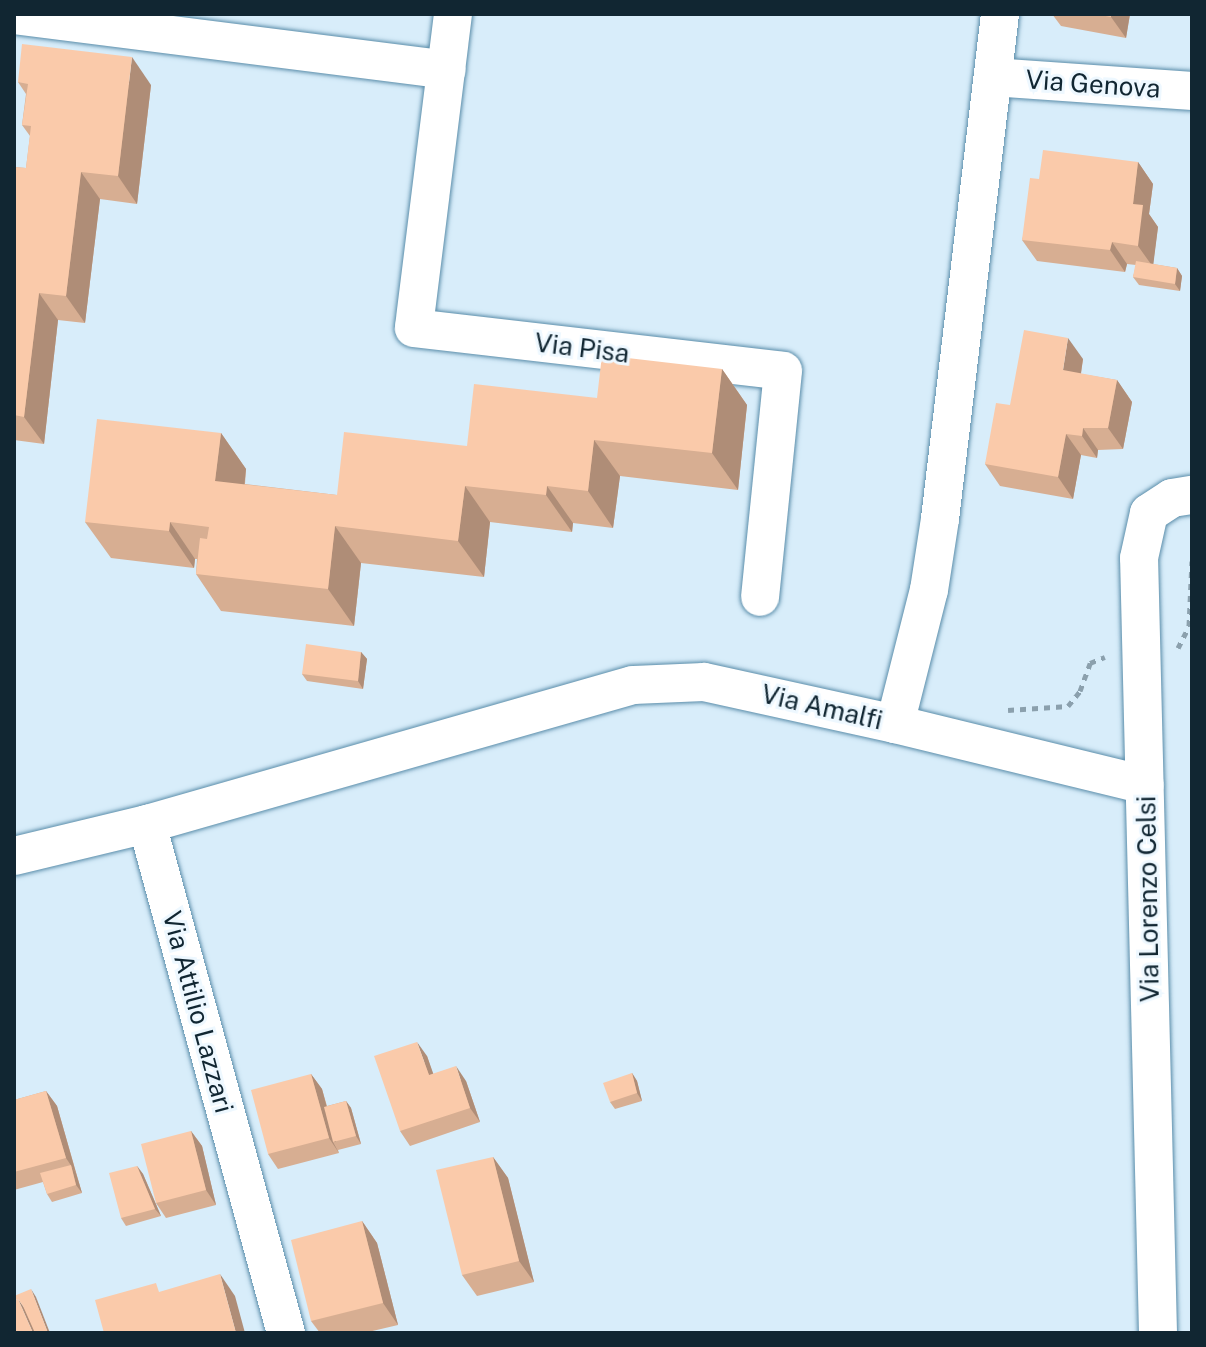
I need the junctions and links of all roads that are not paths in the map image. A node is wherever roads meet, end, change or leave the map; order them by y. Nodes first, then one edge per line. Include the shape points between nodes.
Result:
1 (453, 14) edge
2 (1000, 14) edge
3 (14, 15) edge
4 (447, 70) junction
5 (993, 77) junction
6 (1192, 91) edge
7 (1192, 495) edge
8 (760, 597) dead end
9 (895, 724) junction
10 (1145, 785) junction
11 (147, 824) junction
12 (14, 856) edge
13 (286, 1333) edge
14 (1158, 1333) edge

1 - 4 street, Via Pisa
2 - 5 street, Via Amalfi
3 - 4 street
4 - 8 street, Via Pisa via 414,328 783,371
5 - 6 street, Via Genova
5 - 9 street, Via Amalfi via 940,519 929,590
7 - 10 street, Via Lorenzo Celsi via 1172,498 1149,513 1141,532
9 - 10 street
9 - 11 street, Via Amalfi via 704,682 633,685
10 - 14 street, Via Lorenzo Celsi
11 - 12 street
11 - 13 street, Via Attilio Lazzari

